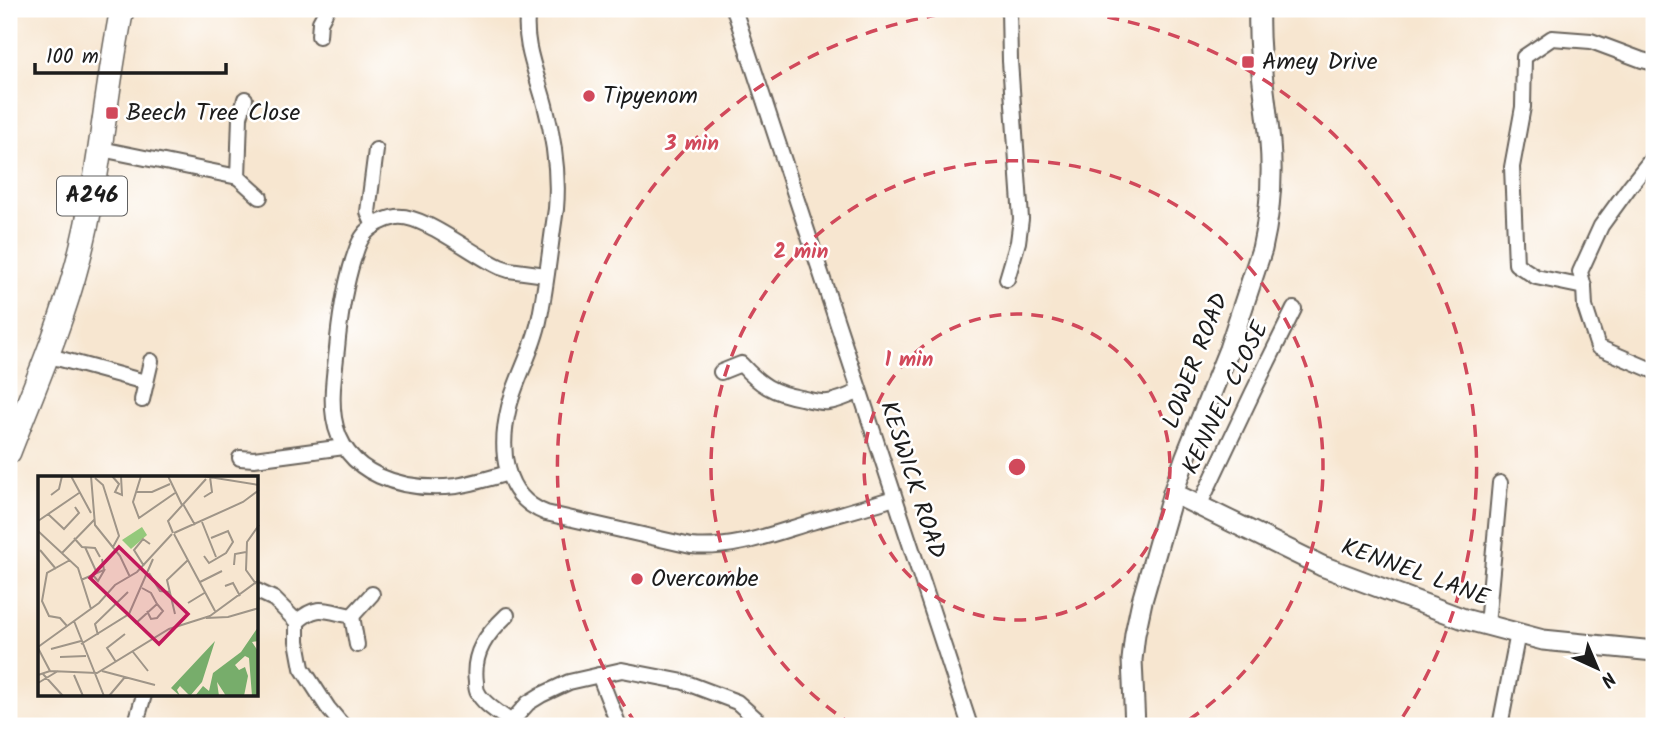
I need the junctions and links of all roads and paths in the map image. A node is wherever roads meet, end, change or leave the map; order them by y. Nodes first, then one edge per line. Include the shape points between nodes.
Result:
1 (122, 9) edge
2 (327, 9) edge
3 (528, 9) edge
4 (734, 9) edge
5 (1009, 9) edge
6 (1259, 9) edge
7 (316, 31) dead end
8 (1654, 63) edge
9 (245, 99) dead end
10 (101, 149) junction
11 (376, 150) dead end
12 (1654, 156) edge
13 (358, 171) dead end
14 (373, 173) junction
15 (238, 177) junction
16 (1654, 178) edge
17 (1630, 186) junction
18 (260, 197) dead end
19 (374, 226) junction
20 (546, 275) junction
21 (1007, 279) dead end
22 (1584, 288) junction
23 (1294, 309) dead end
24 (46, 355) junction
25 (151, 362) dead end
26 (1654, 371) edge
27 (722, 372) dead end
28 (145, 382) junction
29 (859, 391) junction
30 (142, 400) dead end
31 (344, 447) junction
32 (9, 452) edge
33 (240, 458) dead end
34 (508, 473) junction
35 (1500, 483) dead end
36 (1173, 494) junction
37 (894, 498) junction
38 (1199, 506) junction
39 (602, 509) dead end
40 (598, 526) junction
41 (259, 592) edge
42 (372, 594) dead end
43 (508, 615) dead end
44 (352, 616) junction
45 (297, 622) junction
46 (1487, 625) junction
47 (1518, 633) junction
48 (356, 645) dead end
49 (1654, 652) edge
50 (599, 675) junction
51 (144, 696) edge
52 (511, 724) edge
53 (135, 726) edge
54 (343, 726) edge
55 (619, 726) edge
56 (764, 726) edge
57 (970, 726) edge
58 (1135, 726) edge
59 (1500, 726) edge

1 - 10 main road, A246
2 - 7 street
3 - 20 street via 527,40 552,134 557,178
4 - 29 street, KESWICK ROAD
5 - 21 street via 1021,219
6 - 36 street, LOWER ROAD via 1270,144 1270,209 1229,349
8 - 22 street via 1591,41 1552,38 1524,57 1512,167 1516,264 1536,277
9 - 15 street
10 - 15 street
10 - 24 main road, A246 via 78,263
11 - 14 street
12 - 17 street
13 - 14 street
14 - 19 street via 368,212
15 - 18 street
16 - 17 street
17 - 22 street via 1601,226 1580,272
19 - 20 street via 394,218 416,219 500,267
19 - 31 street via 360,242 342,300 333,409
20 - 34 street via 534,340 508,408
22 - 26 street via 1598,347
23 - 38 street, KENNEL CLOSE
24 - 28 street
24 - 32 main road, A246
25 - 28 street
27 - 29 street via 736,361 779,394 829,402
28 - 30 street
29 - 37 street, KESWICK ROAD
31 - 33 street
31 - 34 street via 368,471 413,485 456,485
34 - 40 street via 519,495 534,509
35 - 46 street
36 - 38 street, KENNEL LANE
36 - 58 street, LOWER ROAD via 1135,634
37 - 40 street via 758,538 707,548
37 - 57 street, KESWICK ROAD
38 - 46 street, KENNEL LANE via 1322,566
39 - 40 street
41 - 45 street via 274,599
42 - 44 street
43 - 52 street via 491,631 474,667 477,692
44 - 45 street via 315,609
44 - 48 street
45 - 54 street via 302,668
46 - 47 street, KENNEL LANE
47 - 49 street, KENNEL LANE
47 - 59 street
50 - 52 street via 541,695
50 - 55 street
50 - 56 street via 621,670 684,682 737,702
51 - 53 street

